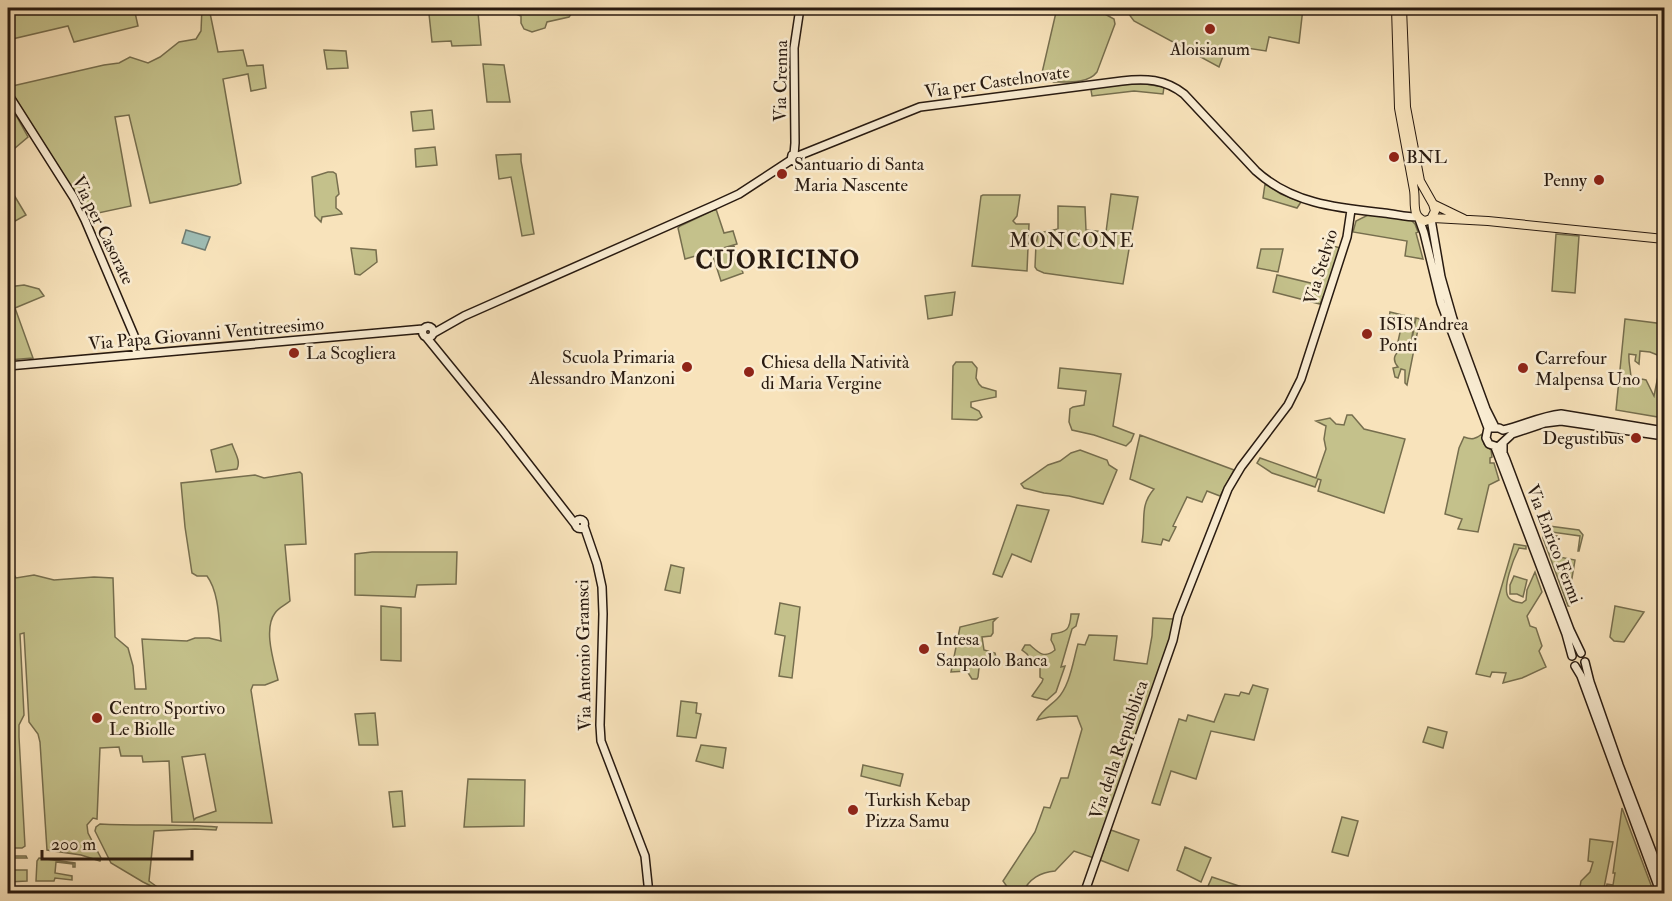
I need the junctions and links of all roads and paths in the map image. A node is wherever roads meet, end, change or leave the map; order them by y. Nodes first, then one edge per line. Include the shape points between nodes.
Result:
1 (800, 8) edge
2 (1396, 8) edge
3 (1402, 8) edge
4 (8, 94) edge
5 (794, 157) junction
6 (1432, 203) junction
7 (1415, 207) junction
8 (1351, 210) junction
9 (1400, 215) junction
10 (1418, 218) junction
11 (1432, 218) junction
12 (1464, 219) junction
13 (1665, 239) edge
14 (429, 333) junction
15 (142, 354) junction
16 (8, 366) edge
17 (1561, 418) junction
18 (1495, 430) junction
19 (1665, 431) edge
20 (1665, 436) edge
21 (1504, 443) junction
22 (1495, 447) junction
23 (1178, 616) joint
24 (1581, 653) junction
25 (1572, 656) junction
26 (1585, 662) junction
27 (1575, 666) junction
28 (1665, 883) edge
29 (649, 894) edge
30 (1084, 894) edge
31 (1661, 894) edge

1 - 5 street, Via Crenna via 794,48
2 - 7 main road via 1398,95
3 - 6 main road via 1407,114 1418,174
4 - 15 street, Via per Casorate via 78,205
5 - 8 street, Via per Castelnovate via 920,107 1149,79 1171,85 1194,103 1265,179 1285,192
5 - 14 street via 739,194
6 - 7 main road via 1422,201
6 - 11 main road
6 - 12 main road
7 - 9 street
7 - 10 main road
8 - 9 street, Via Stelvio
8 - 23 street, Via Stelvio via 1347,237 1301,380 1288,405 1228,489
9 - 10 street, Via Stelvio
10 - 11 main road
10 - 18 street via 1441,303
11 - 12 main road
11 - 18 street via 1440,277
12 - 13 main road
14 - 15 street, Via Papa Giovanni Ventitreesimo
14 - 29 street, Via Antonio Gramsci via 440,352 579,525 592,552 603,603 601,741 645,856
15 - 16 street, Via Papa Giovanni Ventitreesimo
17 - 18 street via 1547,416
17 - 19 street
17 - 20 street
17 - 21 street via 1512,434
18 - 21 street, Via Enrico Fermi via 1506,435
18 - 22 street, Via Enrico Fermi via 1487,441
21 - 22 street
21 - 24 street, Via Enrico Fermi via 1503,453
22 - 25 street, Via Enrico Fermi
23 - 30 street, Via della Repubblica
24 - 25 street
24 - 26 street
25 - 27 street
26 - 27 street
26 - 28 street via 1619,765
27 - 31 street

